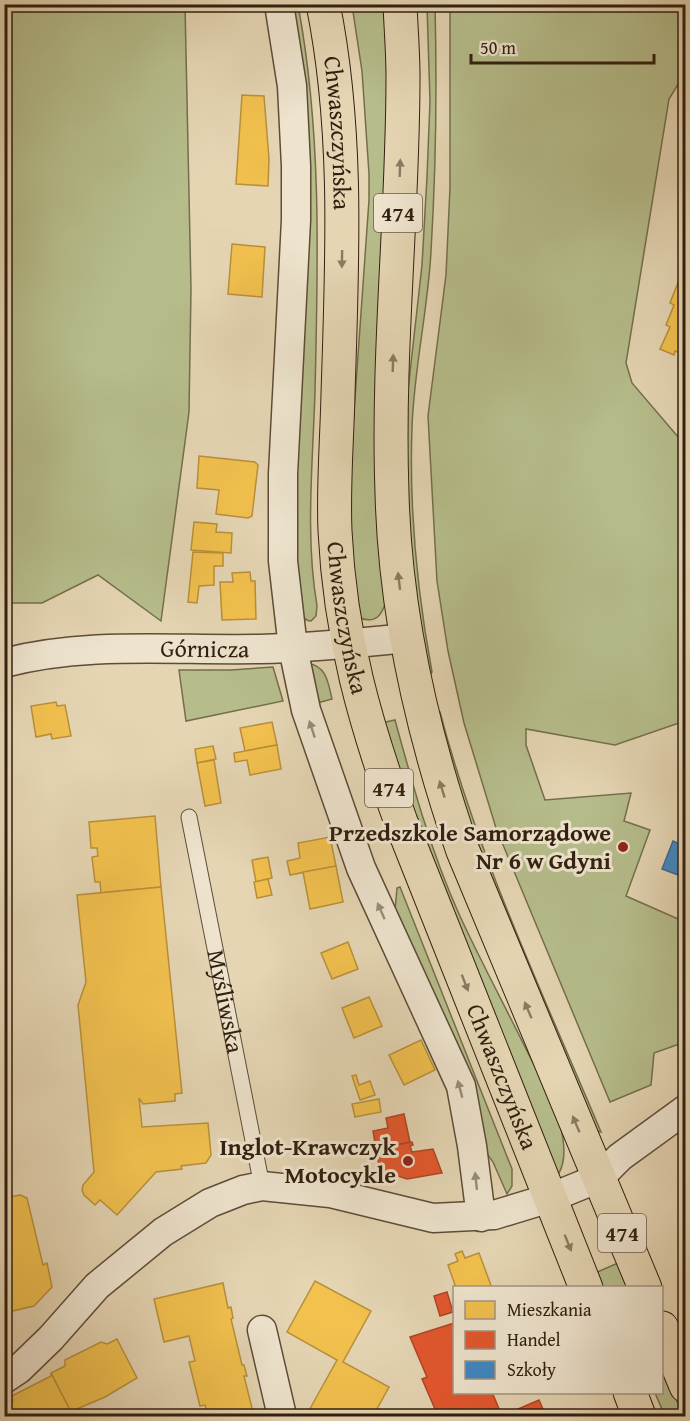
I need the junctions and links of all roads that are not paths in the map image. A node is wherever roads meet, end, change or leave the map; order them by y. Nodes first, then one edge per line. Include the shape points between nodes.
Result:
1 (279, 4) edge
2 (323, 4) edge
3 (400, 4) edge
4 (407, 639) junction
5 (348, 644) junction
6 (293, 648) junction
7 (4, 663) edge
8 (189, 817) dead end
9 (686, 1109) edge
10 (599, 1178) junction
11 (262, 1186) junction
12 (550, 1198) junction
13 (481, 1217) junction
14 (586, 1286) edge
15 (645, 1286) edge
16 (262, 1330) dead end
17 (663, 1330) edge
18 (4, 1379) edge
19 (686, 1386) edge
20 (631, 1394) edge
21 (282, 1416) edge
22 (639, 1416) edge

1 - 6 street via 292,86 296,166 283,474 283,550
2 -> 5 main road, Chwaszczyńska / 474 via 340,132 342,263 335,530
4 -> 3 main road, Chwaszczyńska / 474 via 398,578 391,453 403,77
4 - 5 street, Górnicza
10 -> 4 main road, Chwaszczyńska / 474 via 463,851 424,725
5 - 6 street, Górnicza
5 -> 12 main road, Chwaszczyńska / 474 via 380,764
6 - 7 street, Górnicza via 101,648
13 -> 6 street via 460,1086 361,867 306,710
8 - 11 lane, Myśliwska
9 - 10 street via 620,1157
10 - 12 street
10 - 15 main road, Chwaszczyńska / 474
11 - 13 street via 330,1193 433,1218
11 - 18 street via 210,1203 163,1232 97,1286 51,1338
12 - 13 street
12 -> 14 main road, Chwaszczyńska / 474
16 - 21 street
17 - 19 main road
20 - 22 main road

